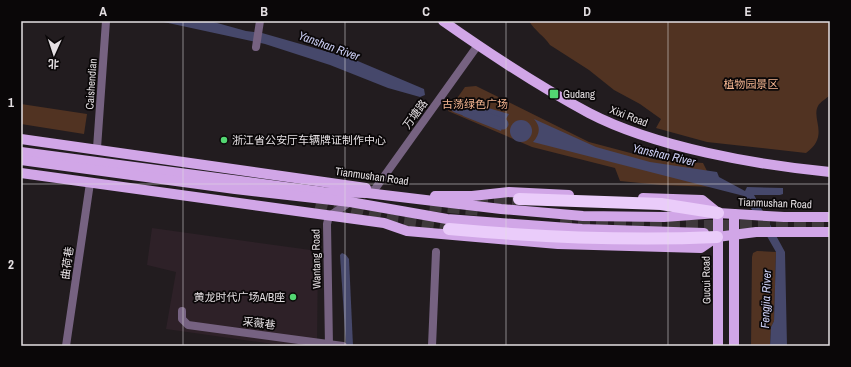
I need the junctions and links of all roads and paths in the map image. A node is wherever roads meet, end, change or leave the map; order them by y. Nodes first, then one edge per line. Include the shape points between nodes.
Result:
1 (106, 21) edge
2 (260, 21) edge
3 (442, 21) edge
4 (478, 45) junction
5 (256, 46) dead end
6 (21, 139) edge
7 (97, 148) junction
8 (21, 152) edge
9 (21, 160) edge
10 (830, 172) edge
11 (21, 174) edge
12 (90, 183) junction
13 (371, 191) junction
14 (519, 199) tunnel mouth
15 (350, 202) junction
16 (718, 213) junction
17 (734, 214) junction
18 (329, 216) junction
19 (830, 217) edge
20 (449, 229) tunnel mouth
21 (830, 232) edge
22 (733, 235) junction
23 (717, 237) junction
24 (436, 252) dead end
25 (182, 311) dead end
26 (329, 345) edge
27 (66, 346) edge
28 (343, 346) edge
29 (432, 346) edge
30 (718, 346) edge
31 (734, 346) edge

1 - 7 street, Caishendian
2 - 5 street
3 - 4 main road, Xixi Road
4 - 10 main road, Xixi Road via 590,113 640,133 737,158
4 - 13 street, 万塘路
6 - 7 main road, Tianmushan Road
7 - 13 main road, Tianmushan Road
8 - 13 main road, Tianmushan Road via 323,192
9 - 15 main road via 235,190
11 - 12 main road
12 - 18 main road
12 - 27 street, 曲荷巷
13 - 15 street, Wantang Road
13 - 16 main road, Tianmushan Road via 494,209 583,216 664,217
13 - 16 main road, Tianmushan Road via 440,196 509,192 702,200
14 - 16 highway via 661,204
15 - 18 street, Wantang Road
15 - 23 main road via 447,219 582,229 701,232
16 - 17 main road, Tianmushan Road
16 - 23 main road, Gucui Road
17 - 19 main road, Tianmushan Road
17 - 22 main road
18 - 23 main road via 384,223 406,231 558,244 701,248
18 - 26 street, Wantang Road via 326,233
20 - 23 highway via 582,238 655,240
21 - 22 main road via 756,232
22 - 23 main road
22 - 31 main road
23 - 30 main road, Gucui Road
24 - 29 street
25 - 26 street, 采薇巷 via 182,319 188,325
26 - 28 street, 采薇巷

